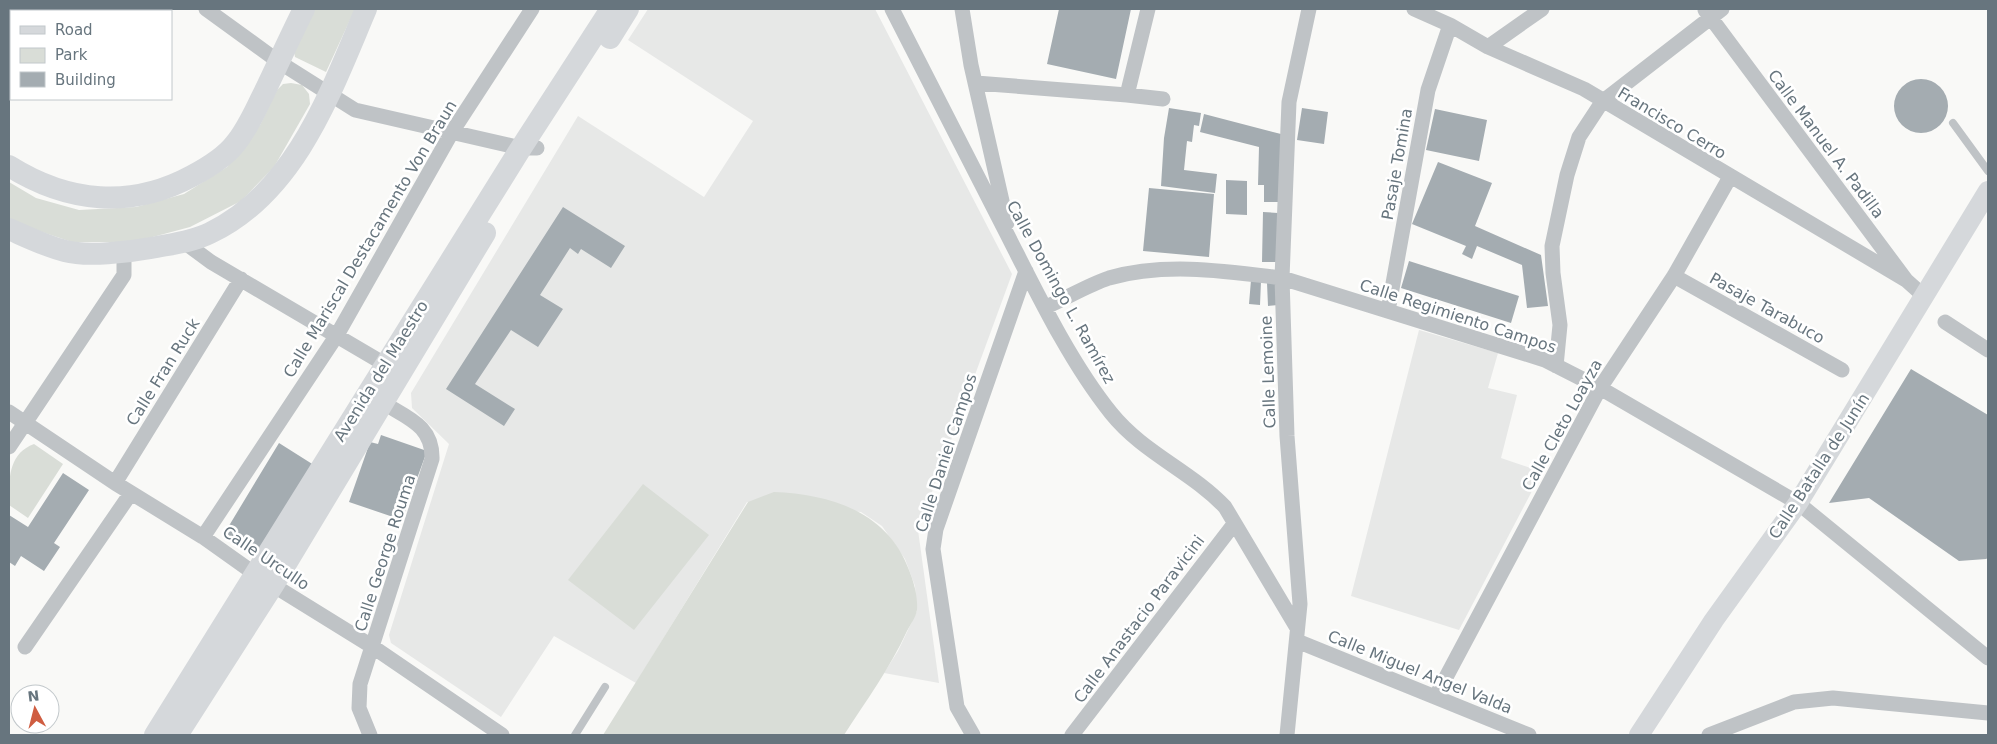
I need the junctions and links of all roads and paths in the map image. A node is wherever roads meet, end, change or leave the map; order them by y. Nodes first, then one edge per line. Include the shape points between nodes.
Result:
1 (206, 9) edge
2 (304, 9) edge
3 (366, 9) edge
4 (532, 9) edge
5 (611, 9) edge
6 (628, 9) edge
7 (892, 9) edge
8 (1148, 9) edge
9 (1309, 9) edge
10 (1414, 9) edge
11 (1542, 9) edge
12 (962, 10) edge
13 (1712, 12) edge
14 (1450, 25) junction
15 (1488, 47) junction
16 (279, 62) junction
17 (976, 83) junction
18 (329, 93) junction
19 (1127, 95) junction
20 (1163, 99) dead end
21 (1602, 102) junction
22 (1953, 123) dead end
23 (452, 132) junction
24 (529, 148) junction
25 (9, 166) edge
26 (1988, 171) edge
27 (1730, 177) junction
28 (1988, 191) edge
29 (9, 229) edge
30 (184, 242) junction
31 (1012, 244) junction
32 (124, 252) junction
33 (1026, 271) junction
34 (1674, 276) junction
35 (1282, 278) junction
36 (241, 279) junction
37 (1906, 280) junction
38 (1924, 297) junction
39 (1046, 307) junction
40 (1388, 311) junction
41 (1945, 322) dead end
42 (337, 335) junction
43 (1988, 350) edge
44 (1556, 366) junction
45 (393, 369) junction
46 (1842, 370) dead end
47 (1600, 388) junction
48 (382, 402) junction
49 (9, 412) edge
50 (25, 423) junction
51 (9, 447) edge
52 (115, 484) junction
53 (130, 493) junction
54 (1798, 504) junction
55 (1234, 524) junction
56 (203, 536) junction
57 (264, 580) junction
58 (1297, 634) junction
59 (25, 647) dead end
60 (373, 647) junction
61 (1988, 658) edge
62 (605, 687) dead end
63 (1436, 696) junction
64 (1988, 713) edge
65 (155, 735) edge
66 (177, 735) edge
67 (370, 735) edge
68 (502, 735) edge
69 (575, 735) edge
70 (973, 735) edge
71 (1072, 735) edge
72 (1287, 735) edge
73 (1529, 735) edge
74 (1639, 735) edge
75 (1709, 735) edge

1 - 16 street
2 - 16 main road
3 - 18 main road
4 - 23 street, Calle Mariscal Destacamento Von Braun
5 - 24 main road, Avenida del Maestro
6 - 24 main road, Avenida del Maestro
7 - 31 street, Calle Domingo L. Ramírez
8 - 19 street
9 - 35 street, Calle Lemoine via 1289,102
10 - 14 street, Francisco Cerro
11 - 15 street
12 - 17 street
13 - 21 street
13 - 37 street, Calle Manuel A. Padilla
14 - 15 street, Francisco Cerro
14 - 40 street, Pasaje Tomina via 1428,90
15 - 21 street, Francisco Cerro via 1584,89
16 - 18 street
16 - 25 main road via 235,145 206,169 167,189 118,199 75,194
17 - 19 street
17 - 31 street
18 - 23 street via 355,110
18 - 30 main road via 305,139 274,184 229,223
19 - 20 street
21 - 27 street, Francisco Cerro
21 - 44 street via 1579,137 1567,175 1552,246 1552,273 1560,325
22 - 26 lane
23 - 24 street
23 - 42 street, Calle Mariscal Destacamento Von Braun
24 - 45 main road, Avenida del Maestro
27 - 34 street, Calle Cleto Loayza
27 - 37 street, Francisco Cerro
28 - 38 main road, Calle Batalla de Junín
29 - 32 main road via 67,252
30 - 32 main road
30 - 36 street
31 - 33 street, Calle Domingo L. Ramírez
32 - 50 street via 124,276
33 - 39 street, Calle Domingo L. Ramírez
33 - 70 street, Calle Daniel Campos via 936,529 934,549 957,707
34 - 46 street, Pasaje Tarabuco
34 - 47 street, Calle Cleto Loayza
35 - 39 street, Calle Regimiento Campos via 1179,269 1139,271 1108,279
35 - 40 street, Calle Regimiento Campos
35 - 58 street, Calle Lemoine via 1287,436 1300,604
36 - 42 street
36 - 52 street, Calle Fran Ruck
37 - 38 street, Calle Manuel A. Padilla
38 - 54 main road, Calle Batalla de Junín
39 - 55 street, Calle Domingo L. Ramírez via 1092,387 1113,415 1145,447 1211,493 1224,506
40 - 44 street, Calle Regimiento Campos
41 - 43 street
42 - 45 street
42 - 56 street, Calle Mariscal Destacamento Von Braun
44 - 47 street, Calle Regimiento Campos
45 - 48 main road, Avenida del Maestro
45 - 57 main road, Avenida del Maestro
47 - 54 street, Calle Regimiento Campos
47 - 63 street, Calle Cleto Loayza
48 - 57 main road, Avenida del Maestro
48 - 60 street, Calle George Rouma via 428,434 432,459
49 - 50 street, Calle Urcullo
50 - 51 street
50 - 52 street, Calle Urcullo
52 - 53 street, Calle Urcullo
53 - 56 street, Calle Urcullo
53 - 59 street
54 - 61 street, Calle Regimiento Campos
54 - 74 main road, Calle Batalla de Junín via 1714,620
55 - 58 street, Calle Domingo L. Ramírez
55 - 71 street, Calle Anastacio Paravicini
56 - 57 street, Calle Urcullo
57 - 60 street, Calle Urcullo
57 - 65 main road, Avenida del Maestro
57 - 66 main road, Avenida del Maestro
58 - 63 street, Calle Miguel Angel Valda
58 - 72 street, Calle Lemoine
60 - 67 street, Calle George Rouma via 360,684 360,708
60 - 68 street, Calle Urcullo
62 - 69 lane
63 - 73 street, Calle Miguel Angel Valda
64 - 75 street via 1833,698 1794,702

